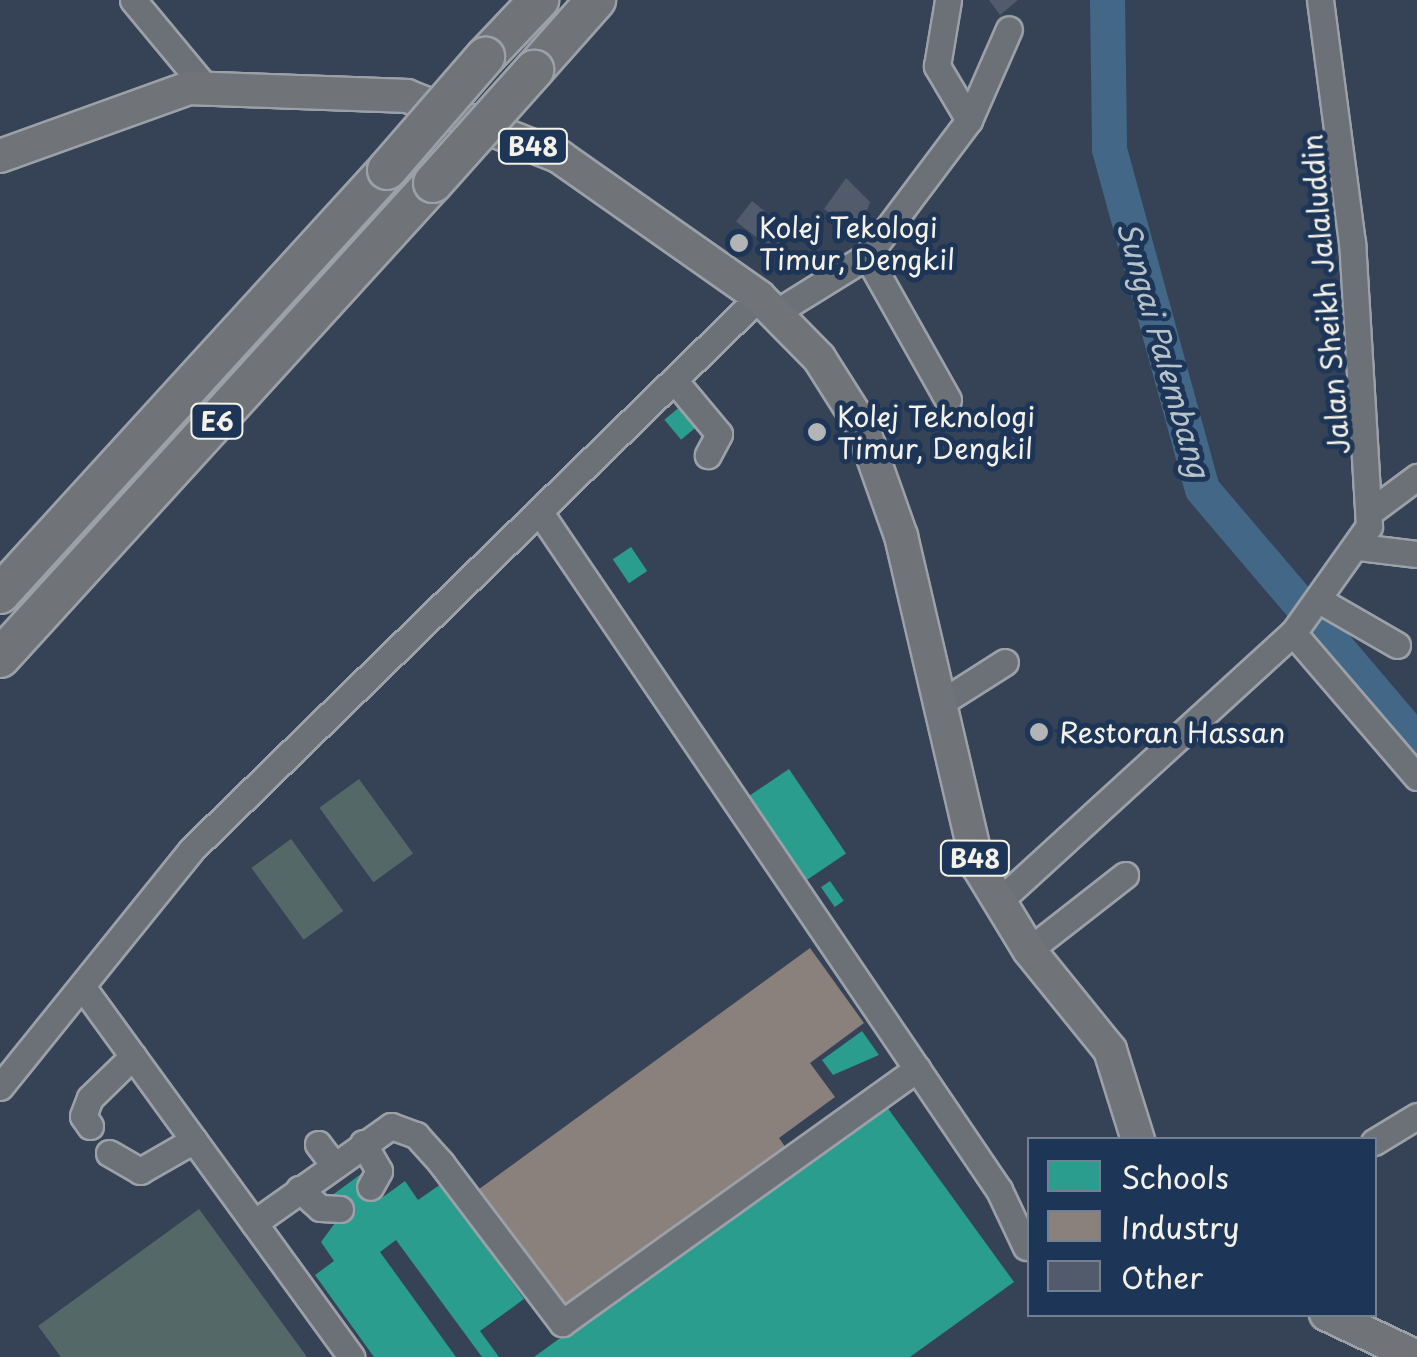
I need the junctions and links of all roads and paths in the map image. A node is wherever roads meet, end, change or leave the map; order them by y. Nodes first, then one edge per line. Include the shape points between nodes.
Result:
1 (133, 0) edge
2 (539, 0) edge
3 (596, 0) edge
4 (948, 0) edge
5 (1320, 0) edge
6 (1010, 30) dead end
7 (206, 88) junction
8 (970, 120) junction
9 (0, 156) edge
10 (867, 256) junction
11 (767, 305) junction
12 (674, 380) junction
13 (948, 400) dead end
14 (708, 455) dead end
15 (1417, 477) edge
16 (1374, 510) junction
17 (541, 514) junction
18 (1359, 547) junction
19 (1417, 554) edge
20 (0, 594) edge
21 (1308, 614) junction
22 (1397, 645) dead end
23 (0, 658) edge
24 (1005, 662) dead end
25 (938, 704) junction
26 (1417, 777) edge
27 (1125, 875) dead end
28 (997, 902) junction
29 (1029, 950) junction
30 (84, 989) junction
31 (133, 1056) junction
32 (917, 1069) junction
33 (0, 1087) edge
34 (1417, 1116) edge
35 (86, 1121) dead end
36 (1137, 1137) edge
37 (194, 1140) junction
38 (1377, 1140) edge
39 (363, 1143) junction
40 (115, 1160) dead end
41 (374, 1183) dead end
42 (299, 1190) junction
43 (340, 1209) dead end
44 (254, 1223) junction
45 (1026, 1247) dead end
46 (1332, 1317) edge
47 (1417, 1356) edge
48 (351, 1357) edge

1 - 7 street
2 - 20 highway, E6, bridge
3 - 23 highway, E6, bridge
4 - 8 street via 937,66
5 - 16 street, Jalan Sheikh Jalaluddin via 1334,59
6 - 8 street
7 - 9 main road, B48 via 120,108
7 - 11 main road, B48 via 406,96 560,157
8 - 10 street
10 - 11 street
10 - 13 street
11 - 12 street
11 - 25 main road, B48 via 837,382 872,449
12 - 14 street via 719,434
12 - 17 street
15 - 16 street
16 - 18 street, Jalan Sheikh Jalaluddin
17 - 30 street via 191,850
17 - 32 street
18 - 19 street
18 - 21 street, Jalan Sheikh Jalaluddin
21 - 22 street
21 - 26 street
21 - 28 street
24 - 25 street
25 - 28 main road, B48 via 963,824
27 - 29 street
28 - 29 main road, B48
29 - 36 main road, B48 via 1110,1050
30 - 31 street
30 - 33 street
31 - 35 street
31 - 37 street
32 - 39 street via 562,1323 416,1136 391,1126
32 - 45 street
34 - 38 street
37 - 40 street via 160,1164
37 - 44 street
39 - 41 street
39 - 42 street via 325,1154
42 - 43 street via 320,1208
42 - 44 street
44 - 48 street
46 - 47 main road

